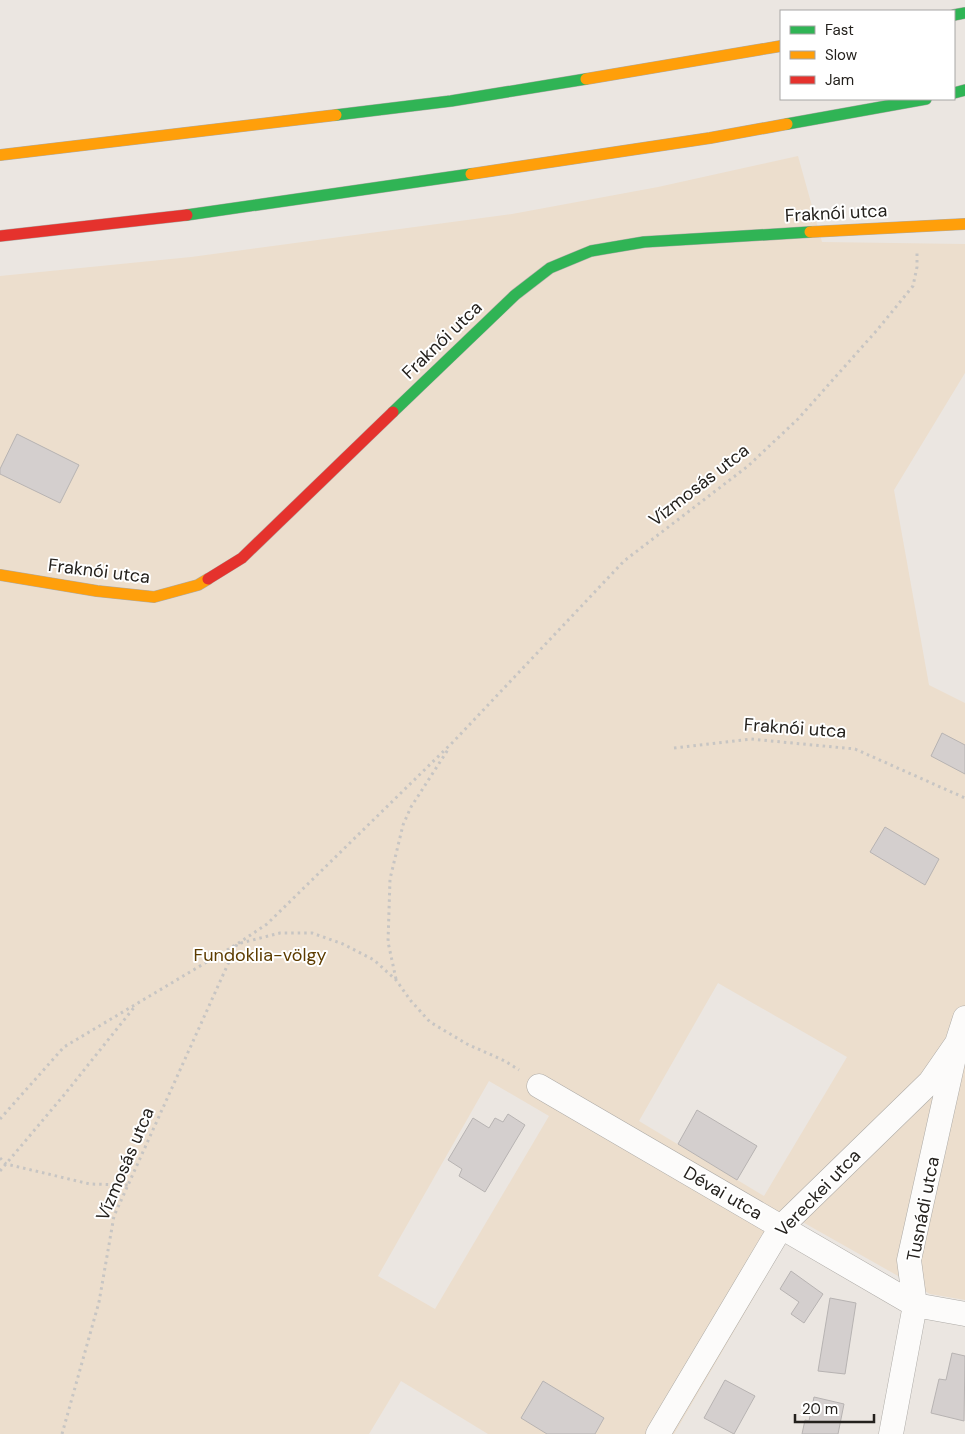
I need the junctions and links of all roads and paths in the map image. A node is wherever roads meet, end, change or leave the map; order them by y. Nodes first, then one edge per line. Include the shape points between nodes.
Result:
1 (780, 46) edge
2 (920, 100) edge
3 (0, 155) edge
4 (965, 224) edge
5 (915, 226) junction
6 (0, 236) edge
7 (0, 575) edge
8 (454, 741) junction
9 (674, 748) dead end
10 (965, 798) edge
11 (237, 944) junction
12 (396, 980) junction
13 (138, 1002) junction
14 (965, 1018) edge
15 (957, 1043) junction
16 (507, 1063) dead end
17 (539, 1086) dead end
18 (0, 1119) edge
19 (0, 1158) edge
20 (6, 1164) junction
21 (0, 1171) edge
22 (128, 1185) junction
23 (781, 1227) junction
24 (915, 1305) junction
25 (965, 1314) edge
26 (62, 1434) edge
27 (658, 1434) edge
28 (891, 1434) edge

1 - 3 main road via 451,100
2 - 6 main road via 710,138 220,211
4 - 5 main road, Fraknói utca
5 - 7 main road, Fraknói utca via 644,242 590,251 550,268 515,295 242,558 198,585 154,597
5 - 8 path, Vízmosás utca via 918,267 913,286 798,420 748,466 624,561
8 - 11 path via 267,924
8 - 12 path via 411,807 403,825 390,879 388,942
9 - 10 path, Fraknói utca via 751,739 855,750
11 - 12 path via 280,933 312,933 374,960
11 - 13 path
11 - 22 path, Vízmosás utca
12 - 16 path via 430,1022
13 - 18 path via 64,1047
13 - 20 path
14 - 15 street, Vereckei utca
15 - 23 street, Vereckei utca via 930,1082
15 - 24 street, Tusnádi utca via 909,1260
17 - 23 street, Dévai utca
19 - 20 path
20 - 21 path
20 - 22 path via 90,1184
22 - 26 path, Vízmosás utca via 114,1216 99,1302
23 - 24 street, Dévai utca
23 - 27 street, Vereckei utca
24 - 25 street, Dévai utca
24 - 28 street, Tusnádi utca

